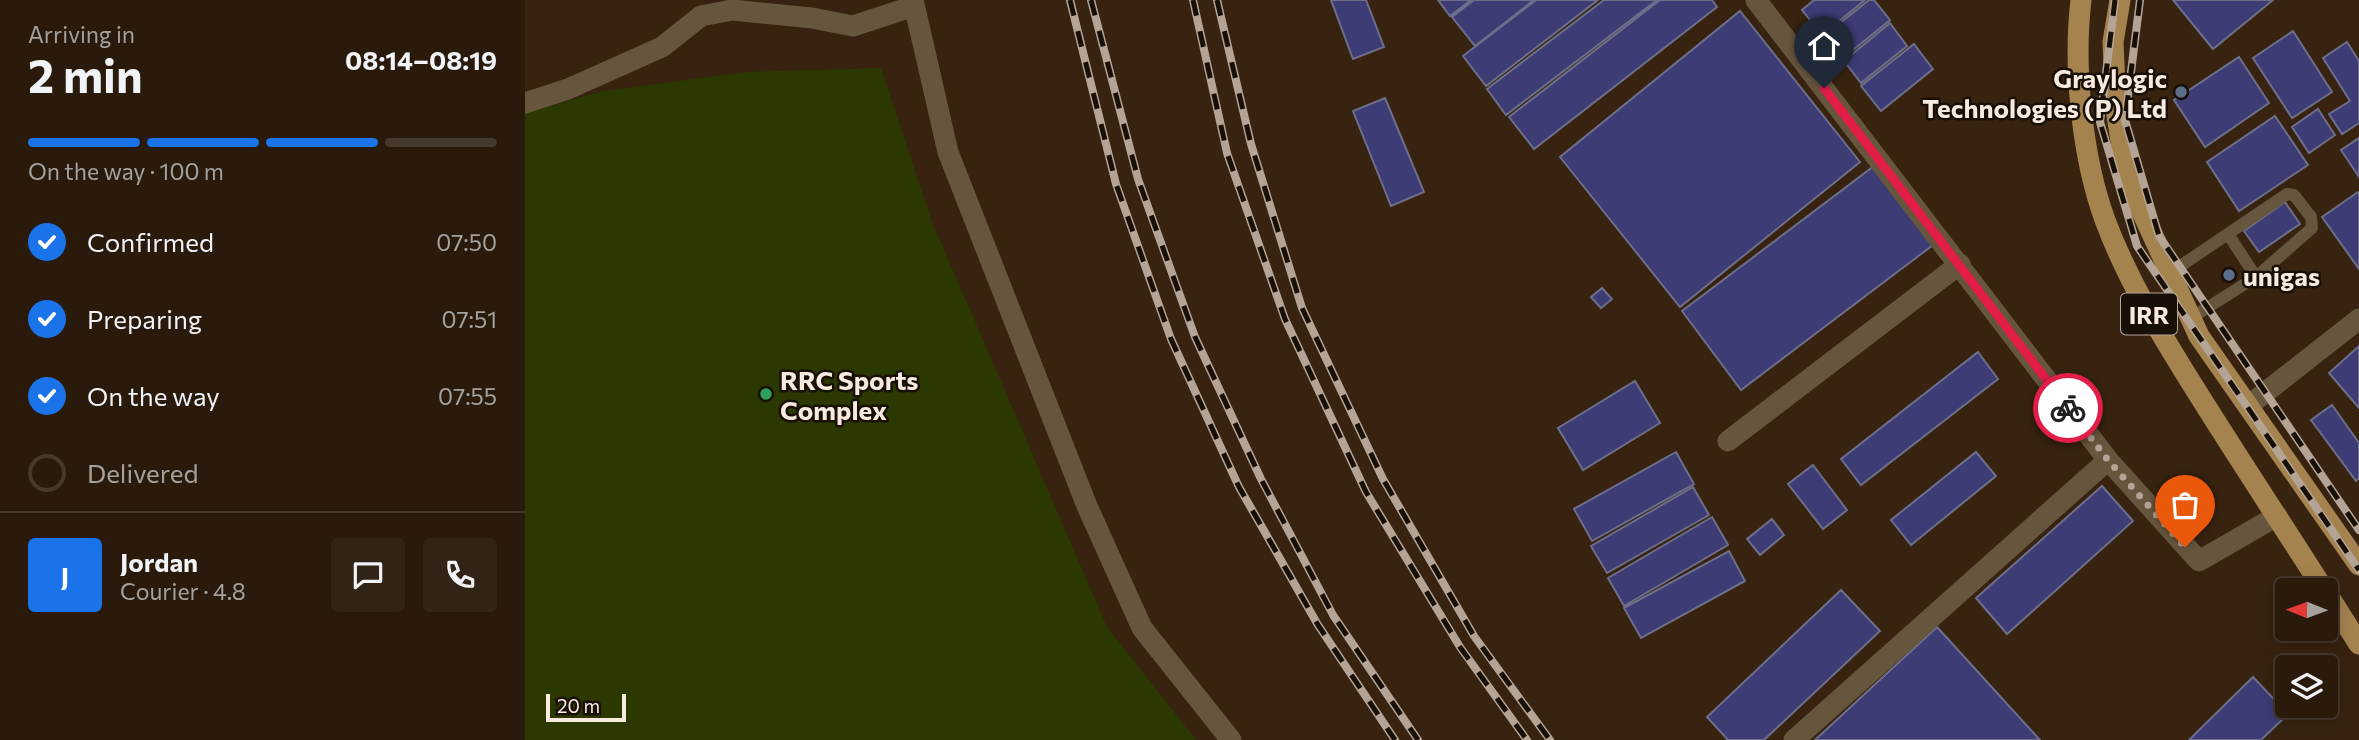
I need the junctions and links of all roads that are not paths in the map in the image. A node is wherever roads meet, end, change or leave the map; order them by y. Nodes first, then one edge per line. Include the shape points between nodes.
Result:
1 (1756, 0) edge
2 (2081, 0) edge
3 (2120, 0) edge
4 (913, 3) edge
5 (525, 103) edge
6 (2228, 234) junction
7 (1960, 264) junction
8 (2170, 273) junction
9 (2256, 277) junction
10 (2191, 318) junction
11 (2359, 320) edge
12 (2248, 406) junction
13 (1728, 441) dead end
14 (2108, 460) junction
15 (2277, 516) junction
16 (2359, 565) edge
17 (2317, 578) edge
18 (2338, 612) edge
19 (2359, 645) edge
20 (1231, 740) edge
21 (1794, 740) edge

1 - 7 street
2 - 15 main road, IRR via 2083,133 2104,218 2159,332
3 - 8 main road, IRR via 2113,42 2116,109 2127,178
4 - 5 street via 853,26 732,10 701,16 662,47
4 - 20 street via 947,152 1087,506 1143,628
6 - 8 lane
6 - 9 lane
6 - 9 lane via 2287,194 2294,195 2311,217 2312,228
7 - 13 street
7 - 14 street
8 - 10 main road, IRR
9 - 10 lane
10 - 12 main road, IRR
11 - 12 street
12 - 16 main road, IRR
14 - 15 street via 2199,561
14 - 21 street
15 - 17 main road, IRR
18 - 19 main road, IRR

